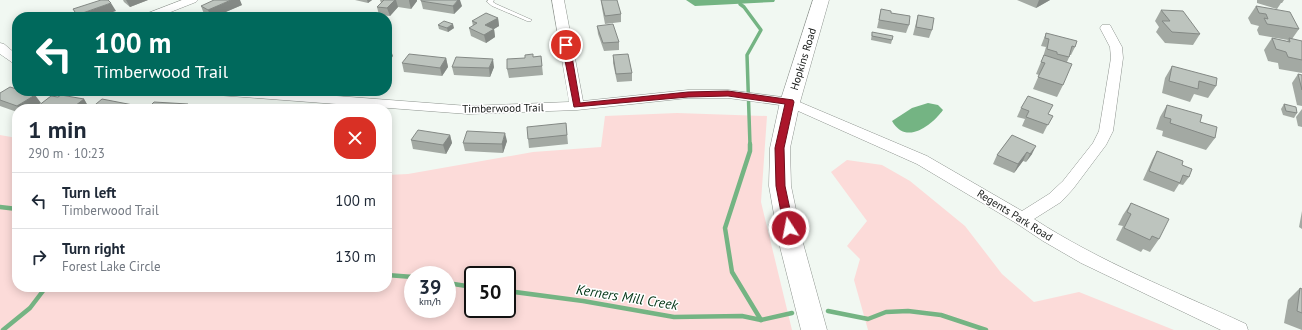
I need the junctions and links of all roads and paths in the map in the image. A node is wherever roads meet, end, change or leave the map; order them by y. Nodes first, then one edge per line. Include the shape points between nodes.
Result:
1 (192, 0) edge
2 (491, 0) edge
3 (558, 0) edge
4 (821, 0) edge
5 (160, 12) edge
6 (529, 20) dead end
7 (1106, 28) dead end
8 (0, 47) edge
9 (12, 57) edge
10 (283, 96) edge
11 (790, 102) junction
12 (389, 104) edge
13 (392, 104) edge
14 (577, 106) junction
15 (1022, 219) junction
16 (814, 330) edge
17 (1239, 330) edge

1 - 5 street
2 - 6 lane via 494,5
3 - 14 street
4 - 11 main road, Hopkins Road
7 - 15 street via 1116,47 1117,58 1106,131 1099,145 1068,185 1055,198
8 - 9 street
10 - 12 street, Timberwood Trail
11 - 14 street, Timberwood Trail via 728,94 688,94
11 - 15 street, Regents Park Road via 922,160
11 - 16 main road, Hopkins Road via 780,148 780,186 791,243
13 - 14 street, Timberwood Trail via 468,110
15 - 17 street, Regents Park Road via 1087,258

